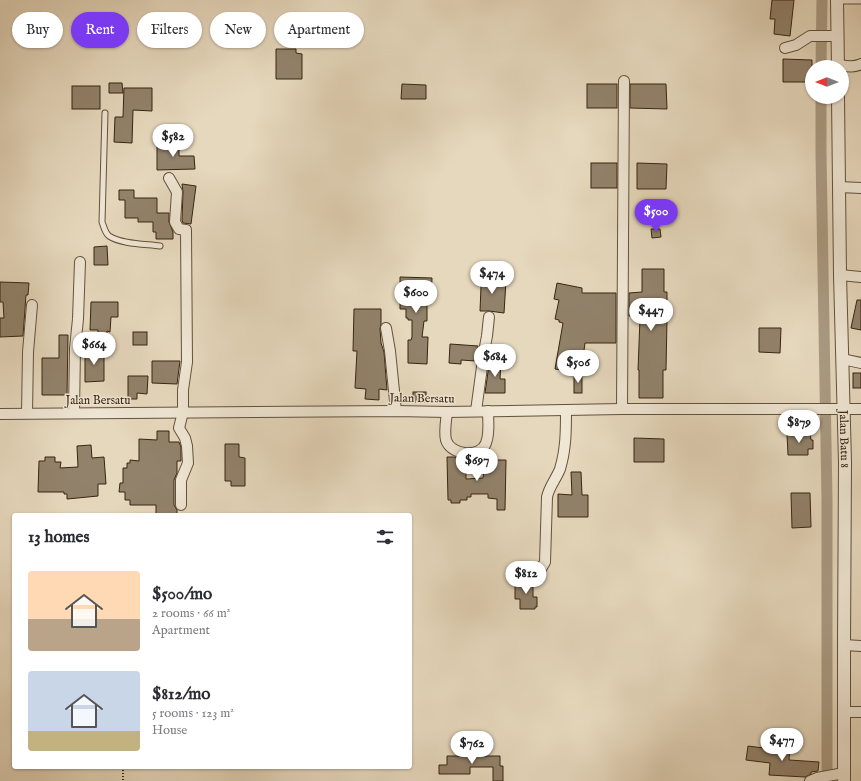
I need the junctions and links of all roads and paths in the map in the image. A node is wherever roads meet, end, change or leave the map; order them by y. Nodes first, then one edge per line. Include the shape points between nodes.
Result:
1 (837, 0) edge
2 (861, 0) edge
3 (832, 36) junction
4 (785, 48) dead end
5 (837, 60) edge
6 (861, 64) edge
7 (849, 67) edge
8 (624, 81) dead end
9 (838, 104) edge
10 (105, 113) dead end
11 (169, 178) dead end
12 (839, 187) junction
13 (861, 188) edge
14 (160, 246) dead end
15 (80, 262) dead end
16 (840, 275) junction
17 (861, 277) edge
18 (32, 305) dead end
19 (489, 317) dead end
20 (386, 328) dead end
21 (842, 359) junction
22 (861, 363) edge
23 (840, 408) junction
24 (622, 409) junction
25 (861, 409) edge
26 (566, 410) junction
27 (396, 411) junction
28 (476, 411) junction
29 (488, 411) junction
30 (182, 412) junction
31 (447, 412) junction
32 (27, 413) junction
33 (74, 413) junction
34 (0, 414) edge
35 (181, 505) dead end
36 (516, 577) dead end
37 (844, 645) junction
38 (861, 646) edge
39 (844, 712) junction
40 (861, 712) edge
41 (123, 769) edge
42 (841, 776) edge
43 (814, 780) edge
44 (123, 781) edge

1 - 2 lane
1 - 3 street
3 - 4 street via 810,36 796,45
3 - 5 street
6 - 7 street
8 - 24 street
9 - 12 street, Jalan Batu 8
10 - 14 lane via 102,222 104,230 109,236 126,242
11 - 30 street via 177,192 175,222 179,229 186,230 187,239 187,362
12 - 13 street
12 - 16 street, Jalan Batu 8
15 - 33 street
16 - 17 street
16 - 21 street, Jalan Batu 8
18 - 32 street
19 - 28 street
20 - 27 street
21 - 22 street
21 - 23 street, Jalan Batu 8
23 - 24 street, Jalan Bersatu
23 - 25 street, Jalan Bersatu
23 - 37 street, Jalan Batu 8 via 845,470
24 - 26 street, Jalan Bersatu
26 - 29 street, Jalan Bersatu
26 - 36 street via 564,453 547,497 545,562 541,569
27 - 30 street, Jalan Bersatu
27 - 31 street, Jalan Bersatu
28 - 29 street, Jalan Bersatu
28 - 31 street, Jalan Bersatu
29 - 31 street via 486,444 482,449 472,453 455,451 448,445
30 - 33 street, Jalan Bersatu
30 - 35 street via 179,428 185,438 188,463 181,480
32 - 33 street, Jalan Bersatu
32 - 34 street, Jalan Bersatu
37 - 38 street
37 - 39 street, Jalan Batu 8
39 - 40 street
39 - 42 street, Jalan Batu 8
41 - 44 path
42 - 43 street

